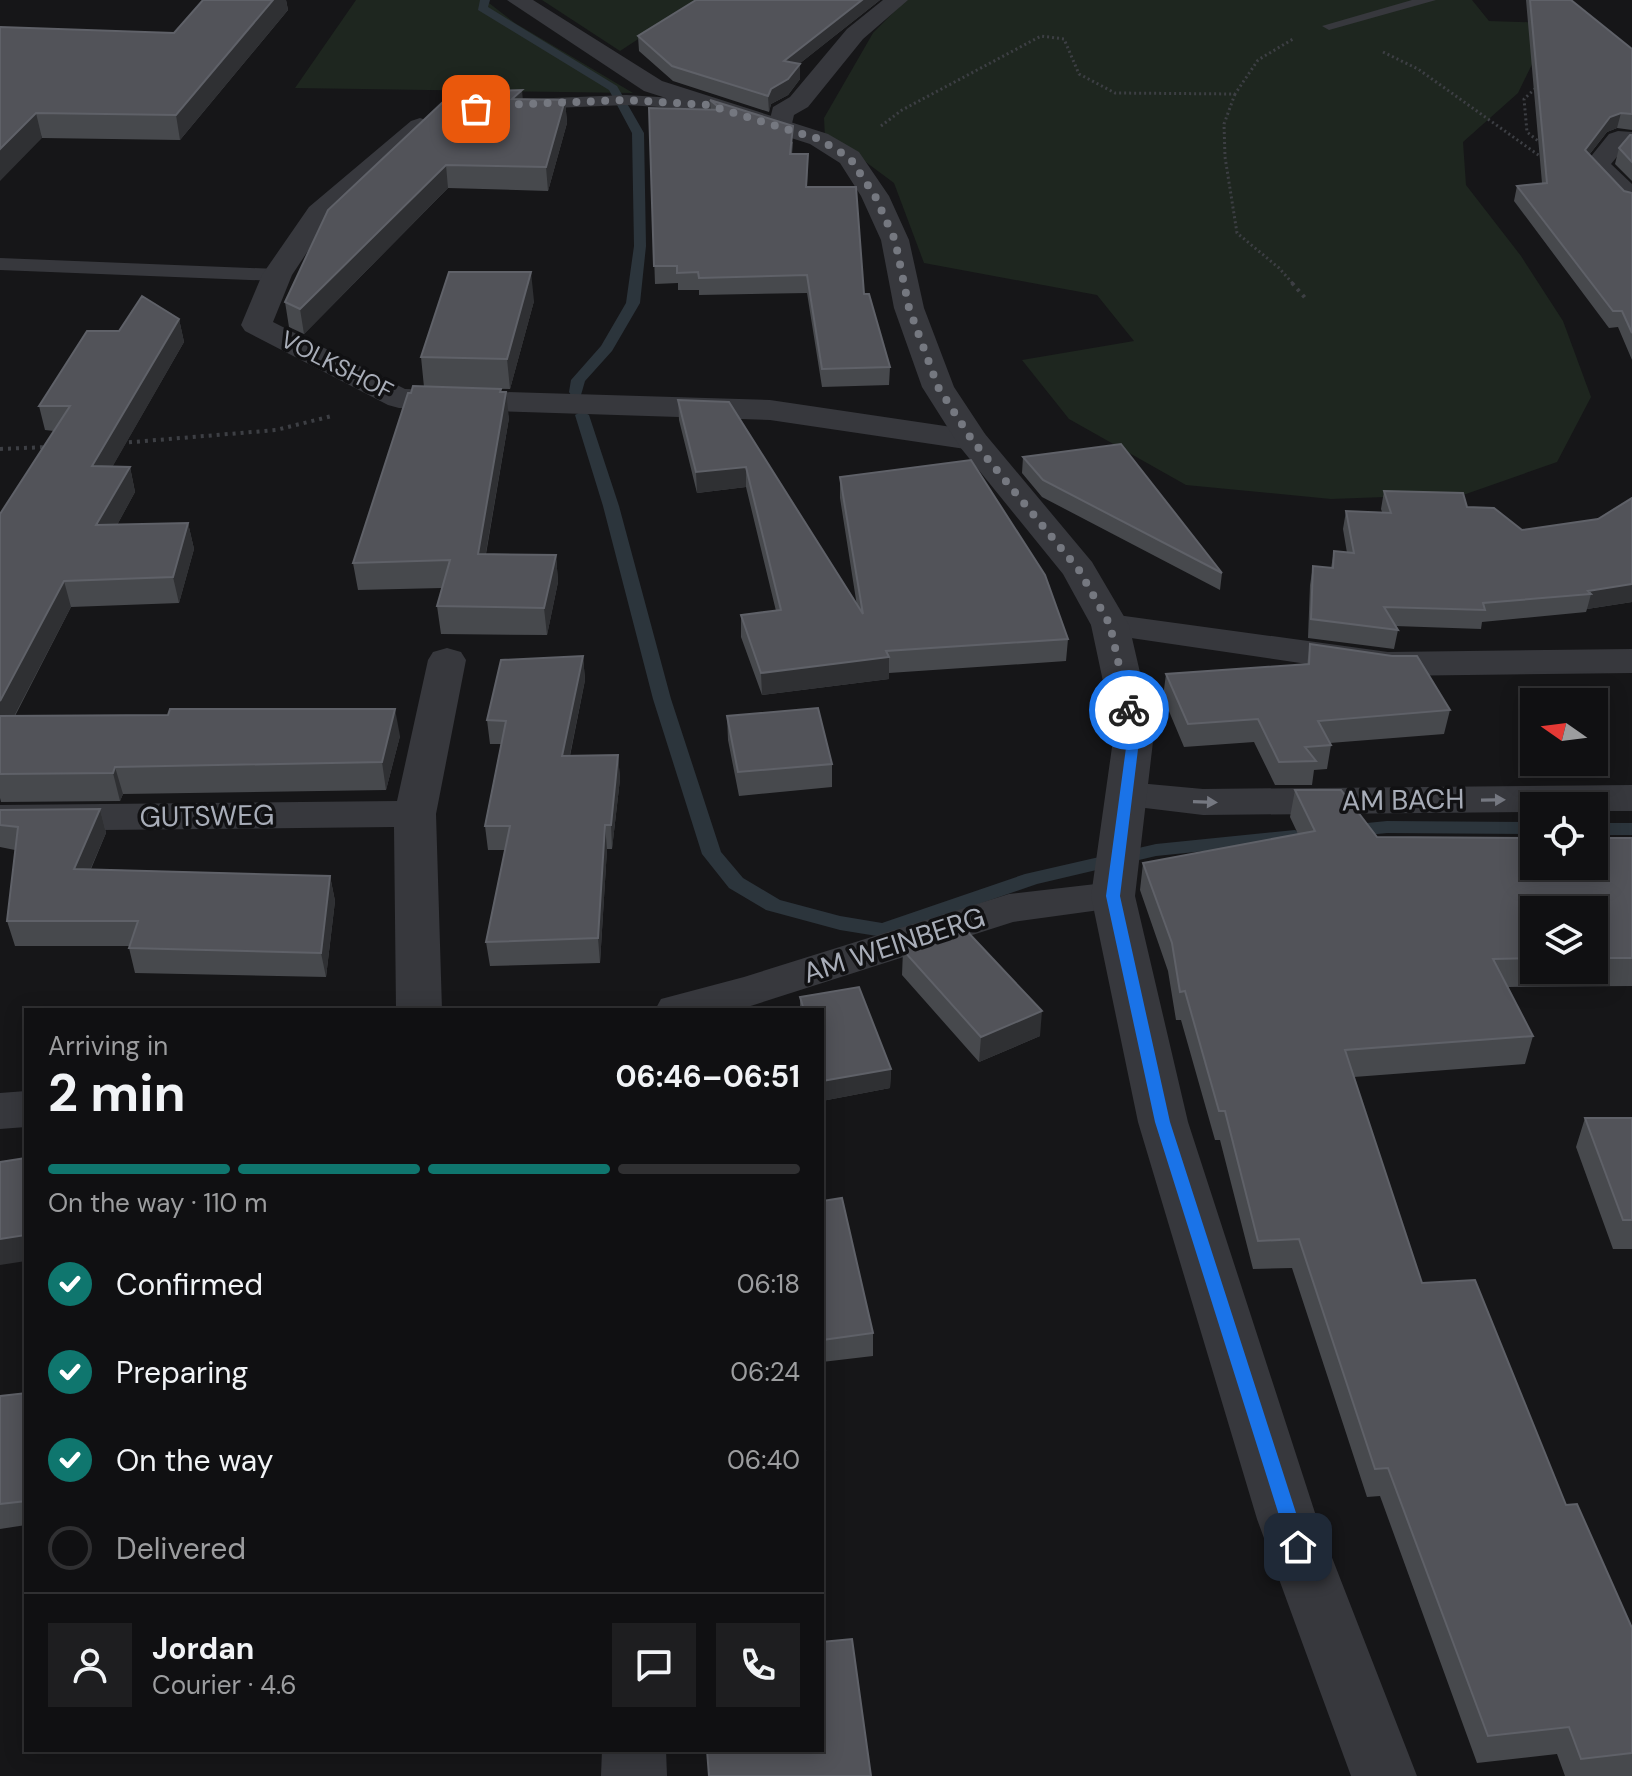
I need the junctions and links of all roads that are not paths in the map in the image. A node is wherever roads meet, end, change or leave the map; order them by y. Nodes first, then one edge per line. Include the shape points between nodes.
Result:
1 (518, 0) edge
2 (897, 0) edge
3 (1429, 0) edge
4 (1329, 26) road end
5 (514, 104) edge
6 (708, 105) junction
7 (430, 118) edge
8 (781, 127) junction
9 (1632, 140) edge
10 (1632, 199) edge
11 (0, 264) edge
12 (277, 275) junction
13 (972, 440) junction
14 (1110, 625) junction
15 (447, 660) dead end
16 (1632, 661) edge
17 (1632, 798) edge
18 (1125, 808) junction
19 (415, 814) junction
20 (0, 818) edge
21 (1115, 883) junction
22 (419, 1008) edge
23 (686, 1008) edge
24 (24, 1109) edge
25 (0, 1111) edge
26 (634, 1752) edge
27 (634, 1776) edge
28 (1384, 1776) edge

1 - 6 street via 653,86
2 - 8 street via 855,34 799,102 782,112
3 - 4 lane
5 - 6 lane via 626,100
6 - 8 street
7 - 12 street, VOLKSHOF via 319,213
8 - 13 street via 819,139 850,158 875,196 895,240 909,308 938,387
9 - 10 street via 1618,139 1597,165
11 - 12 lane
12 - 13 street, VOLKSHOF via 256,325 399,398 770,410
13 - 14 street via 1079,570
14 - 16 street via 1388,664
14 - 18 street via 1134,733
15 - 19 street
18 -> 17 street, AM BACH via 1203,802
18 - 21 street
19 - 20 street, GUTSWEG
19 - 22 street
21 - 23 street, AM WEINBERG via 1009,908
21 - 28 street via 1163,1122 1287,1519
24 - 25 street
26 - 27 street

